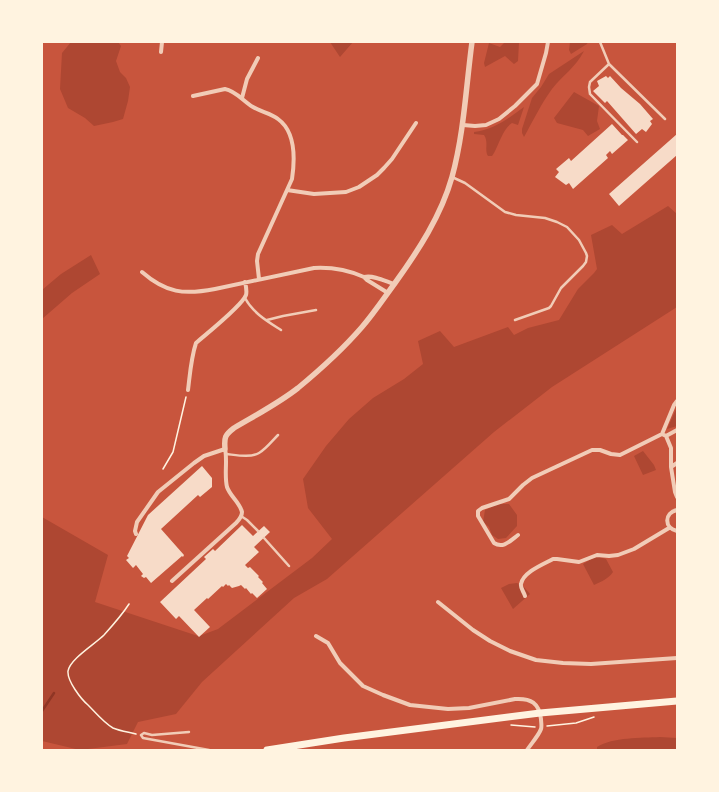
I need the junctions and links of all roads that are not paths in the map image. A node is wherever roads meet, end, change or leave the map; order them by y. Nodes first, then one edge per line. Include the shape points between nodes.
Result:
1 (162, 42) edge
2 (472, 42) edge
3 (548, 42) edge
4 (600, 42) edge
5 (161, 52) dead end
6 (258, 58) dead end
7 (609, 64) junction
8 (194, 96) dead end
9 (242, 98) junction
10 (665, 119) dead end
11 (416, 123) dead end
12 (463, 125) junction
13 (637, 142) dead end
14 (452, 177) junction
15 (287, 190) junction
16 (142, 272) dead end
17 (364, 277) junction
18 (259, 279) junction
19 (245, 282) junction
20 (394, 284) junction
21 (388, 293) junction
22 (245, 297) junction
23 (316, 310) dead end
24 (266, 320) junction
25 (515, 320) dead end
26 (281, 330) dead end
27 (188, 390) road end
28 (677, 401) edge
29 (677, 430) edge
30 (278, 435) dead end
31 (664, 435) junction
32 (225, 452) junction
33 (677, 463) edge
34 (671, 467) junction
35 (677, 467) edge
36 (677, 497) edge
37 (677, 510) edge
38 (241, 516) junction
39 (669, 528) junction
40 (258, 531) dead end
41 (677, 531) edge
42 (136, 534) dead end
43 (518, 535) dead end
44 (264, 538) dead end
45 (290, 566) dead end
46 (172, 581) dead end
47 (525, 596) dead end
48 (438, 602) dead end
49 (316, 636) dead end
50 (677, 658) edge
51 (677, 701) edge
52 (540, 713) junction
53 (189, 732) dead end
54 (209, 750) edge
55 (267, 750) edge
56 (527, 750) edge

1 - 5 street
2 - 12 street
3 - 12 street via 537,84 515,106 486,125
4 - 7 lane
6 - 9 street via 247,79
7 - 10 lane
7 - 13 lane via 590,82 590,94
8 - 9 street via 225,89
9 - 15 street via 252,107 278,118 289,133 294,169
11 - 15 street via 384,168 359,186 346,192 314,194
12 - 14 street
14 - 20 street via 429,231
14 - 25 lane via 465,183 505,212 545,218 564,225 576,236 585,250 585,264 561,288 550,307
15 - 18 street via 258,254
16 - 19 street via 159,285 179,292 199,292
17 - 18 street via 322,267
17 - 20 street
17 - 21 street
18 - 19 street
19 - 22 street
20 - 21 street
21 - 32 street via 362,327 308,379 286,396 228,432 224,440
22 - 24 lane via 251,308
22 - 27 street via 196,343 190,366
23 - 24 lane
24 - 26 lane
28 - 31 street
29 - 31 street
30 - 32 lane via 260,453 254,455
31 - 34 street via 671,448
31 - 43 street via 620,455 592,450 532,478 510,499 478,511 478,516 494,543 501,546
32 - 38 street via 227,486 240,507
32 - 42 street via 204,456 158,492 137,522
33 - 34 street
34 - 35 street
34 - 36 street
37 - 39 street via 671,512 667,518
38 - 40 lane
38 - 46 street
39 - 41 street
39 - 47 street via 618,556 597,555 580,562 553,559 532,570 523,579 521,588
44 - 45 lane
48 - 50 street via 473,630 510,651 536,660 591,664
49 - 52 street via 328,643 340,663 363,686 410,705 448,709 469,708 522,699 534,703
51 - 52 main road
52 - 55 main road
52 - 56 street via 542,727
53 - 54 lane via 141,735 143,738

